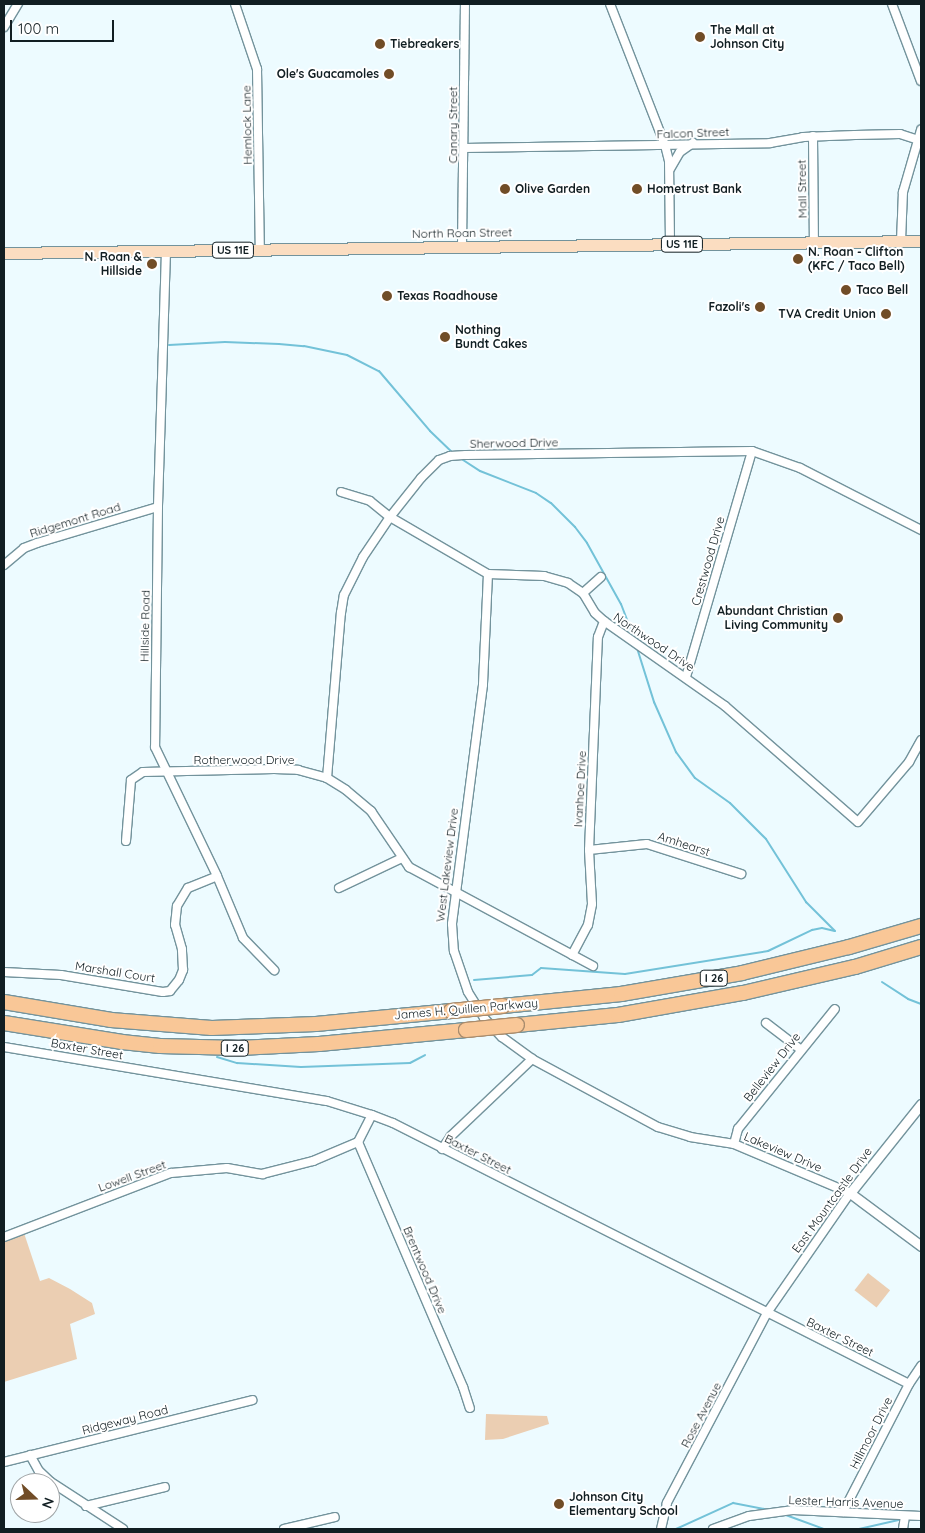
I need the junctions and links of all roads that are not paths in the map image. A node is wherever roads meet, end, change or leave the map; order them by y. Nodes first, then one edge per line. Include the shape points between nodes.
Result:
1 (18, 4) edge
2 (235, 4) edge
3 (465, 4) edge
4 (610, 4) edge
5 (892, 4) edge
6 (4, 27) edge
7 (921, 81) edge
8 (921, 130) edge
9 (813, 136) junction
10 (919, 141) edge
11 (694, 143) junction
12 (665, 145) junction
13 (464, 148) junction
14 (669, 171) junction
15 (901, 241) junction
16 (921, 241) edge
17 (814, 242) junction
18 (670, 244) junction
19 (462, 247) junction
20 (260, 250) junction
21 (166, 251) junction
22 (4, 253) edge
23 (752, 451) junction
24 (341, 492) dead end
25 (158, 507) junction
26 (390, 517) junction
27 (921, 530) edge
28 (4, 565) edge
29 (488, 574) junction
30 (601, 577) dead end
31 (583, 593) junction
32 (604, 621) junction
33 (686, 677) junction
34 (921, 740) edge
35 (168, 772) junction
36 (327, 778) junction
37 (126, 841) dead end
38 (589, 850) junction
39 (402, 858) junction
40 (741, 874) dead end
41 (217, 876) junction
42 (339, 888) dead end
43 (455, 891) junction
44 (921, 926) edge
45 (921, 947) edge
46 (572, 955) junction
47 (593, 966) dead end
48 (274, 970) dead end
49 (4, 972) edge
50 (4, 1002) edge
51 (835, 1009) dead end
52 (4, 1023) edge
53 (766, 1023) dead end
54 (4, 1047) edge
55 (800, 1049) junction
56 (532, 1059) junction
57 (921, 1104) edge
58 (372, 1115) junction
59 (358, 1142) junction
60 (734, 1144) junction
61 (442, 1148) junction
62 (850, 1193) junction
63 (4, 1237) edge
64 (921, 1246) edge
65 (767, 1313) junction
66 (921, 1366) edge
67 (909, 1384) junction
68 (252, 1400) dead end
69 (470, 1408) dead end
70 (30, 1455) junction
71 (4, 1462) edge
72 (165, 1487) dead end
73 (86, 1506) junction
74 (843, 1512) junction
75 (905, 1516) junction
76 (921, 1516) edge
77 (335, 1517) dead end
78 (123, 1529) edge
79 (284, 1529) edge
80 (661, 1529) edge
81 (713, 1529) edge
82 (903, 1529) edge

1 - 6 street
2 - 20 street, Hemlock Lane via 258,69
3 - 13 street, Canary Street
4 - 12 street
5 - 7 street
8 - 10 street
9 - 10 street, Falcon Street via 900,134
9 - 11 street, Falcon Street via 770,143
9 - 17 street, Mall Street
10 - 15 street via 903,192
11 - 12 street, Falcon Street
11 - 14 street via 680,152
12 - 13 street, Falcon Street
12 - 14 street
13 - 19 street, Canary Street
14 - 18 street
15 - 16 main road, North Roan Street / US 11E
15 - 17 main road, North Roan Street / US 11E
17 - 18 main road, North Roan Street / US 11E
18 - 19 main road, North Roan Street / US 11E
19 - 20 main road, North Roan Street / US 11E
20 - 21 main road, North Roan Street / US 11E
21 - 22 main road, North Roan Street / US 11E
21 - 25 street, Hillside Road
23 - 26 street, Sherwood Drive via 450,456 430,468
23 - 27 street, Sherwood Drive via 800,468
23 - 33 street, Crestwood Drive
24 - 26 street via 370,501
25 - 28 street, Ridgemont Road via 37,543 24,548
25 - 35 street, Hillside Road via 156,748
26 - 29 street
26 - 36 street, Sherwood Drive via 363,557 344,595
29 - 31 street, Northwood Drive via 558,578
29 - 43 street, West Lakeview Drive via 483,685
30 - 31 street
31 - 32 street, Northwood Drive
32 - 33 street, Northwood Drive
32 - 38 street, Ivanhoe Drive via 598,637
33 - 34 street, Northwood Drive via 725,706 858,822 909,762
35 - 36 street, Rotherwood Drive via 274,769 298,770
35 - 37 street, Rotherwood Drive via 143,772 131,780
35 - 41 street, Hillside Road
36 - 39 street, Rotherwood Drive via 371,811
38 - 40 street, Amhearst via 646,844
38 - 46 street, Ivanhoe Drive via 591,915
39 - 42 street
39 - 43 street, Rotherwood Drive via 409,867
41 - 48 street, Hillside Road via 243,938
41 - 49 street, Marshall Court via 188,888 177,906 175,925 182,949 183,970 170,991 61,975
43 - 46 street, Rotherwood Drive
43 - 56 street, West Lakeview Drive via 454,951 468,992 484,1018 502,1037
44 - 50 highway, James H. Quillen Parkway / I 26, bridge via 734,974 621,994 316,1024 212,1028 111,1020
45 - 52 highway, James H. Quillen Parkway / I 26, bridge via 855,967 743,993 618,1015 319,1044 239,1048 160,1046
46 - 47 street, Rotherwood Drive
51 - 55 street, Belleview Drive
53 - 55 street
54 - 58 street, Baxter Street via 327,1101
55 - 60 street, Belleview Drive via 738,1129
56 - 60 street, West Lakeview Drive via 658,1127 690,1137
56 - 61 street via 450,1136
57 - 62 street, East Mountcastle Drive
58 - 59 street
58 - 61 street, Baxter Street
59 - 63 street, Lowell Street via 312,1162 262,1174 227,1168 171,1173
59 - 69 street, Brentwood Drive via 464,1387
60 - 62 street, Lakeview Drive
61 - 65 street, Baxter Street
62 - 64 street
62 - 65 street, East Mountcastle Drive
65 - 67 street, Baxter Street
65 - 80 street, Rose Avenue via 667,1503
66 - 67 street, Hillmoor Drive
67 - 74 street, Hillmoor Drive
68 - 70 street, Ridgeway Road
70 - 71 street, Ridgeway Road
70 - 73 street via 38,1471
72 - 73 street
73 - 78 street
74 - 75 street, Lester Harris Avenue
74 - 81 street, Lester Harris Avenue via 793,1510 767,1513
75 - 76 street, Lester Harris Avenue
75 - 82 street
77 - 79 street

